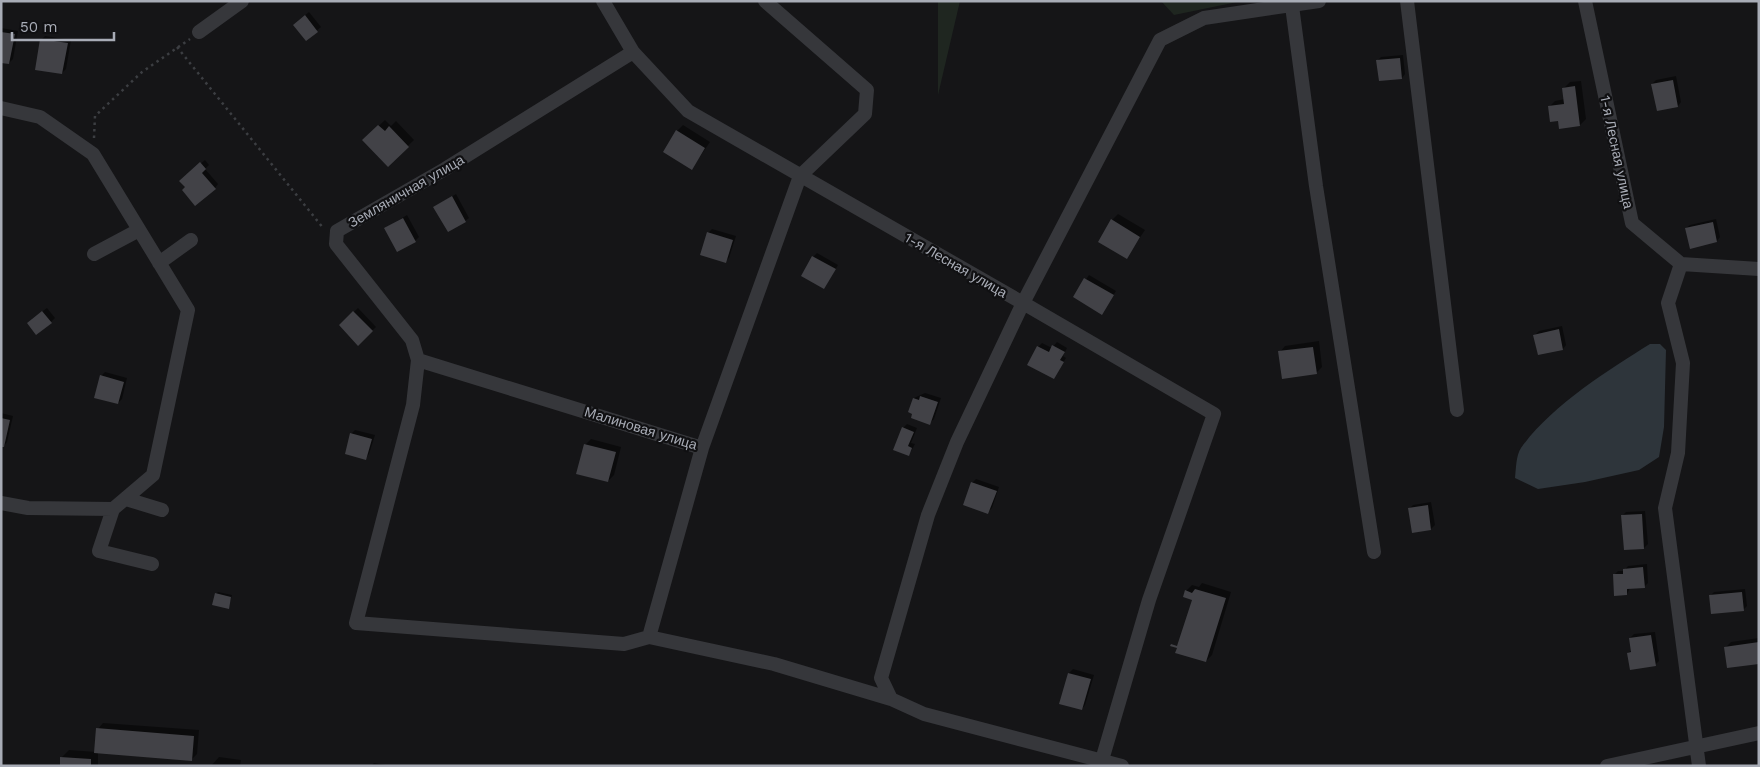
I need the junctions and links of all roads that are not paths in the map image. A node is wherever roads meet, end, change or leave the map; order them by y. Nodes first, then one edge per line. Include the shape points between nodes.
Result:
1 (242, 1) edge
2 (603, 1) edge
3 (765, 1) edge
4 (1319, 1) edge
5 (1407, 1) edge
6 (1585, 1) edge
7 (1300, 4) edge
8 (199, 32) road end
9 (633, 52) junction
10 (1, 108) edge
11 (800, 176) junction
12 (139, 230) junction
13 (191, 240) dead end
14 (94, 254) dead end
15 (159, 264) junction
16 (1680, 264) junction
17 (1759, 269) edge
18 (1023, 303) junction
19 (418, 360) junction
20 (1457, 410) dead end
21 (702, 448) junction
22 (126, 499) junction
23 (1, 503) edge
24 (113, 510) junction
25 (162, 510) dead end
26 (1374, 552) dead end
27 (152, 564) dead end
28 (648, 637) junction
29 (891, 699) junction
30 (1759, 733) edge
31 (1697, 747) junction
32 (1102, 760) junction
33 (1122, 766) edge
34 (1607, 766) edge
35 (1699, 766) edge

1 - 8 street
2 - 9 street, 1-я Лесная улица
3 - 11 street via 867,90 865,114
4 - 7 street, 1-я Лесная улица
5 - 20 street
6 - 16 street, 1-я Лесная улица via 1632,223
7 - 18 street, 1-я Лесная улица via 1204,18 1160,40
7 - 26 street via 1316,186
9 - 11 street, 1-я Лесная улица via 688,111
9 - 19 street, Земляничная улица via 445,169 337,231 336,244 412,340
10 - 12 street via 40,118 93,154
11 - 18 street, 1-я Лесная улица
11 - 21 street, Малиновая улица
12 - 14 street
12 - 15 street
13 - 15 street
15 - 22 street via 188,310 153,475
16 - 17 street
16 - 31 street via 1668,303 1683,363 1678,453 1665,508
18 - 29 street via 957,442 928,515 881,678
18 - 32 street via 1214,414 1149,600
19 - 21 street, Малиновая улица
19 - 28 street via 413,405 356,623 624,644
21 - 28 street
22 - 24 street
22 - 25 street
23 - 24 street via 28,508
24 - 27 street via 99,551
28 - 29 street via 774,664
29 - 32 street via 924,714
30 - 31 street
31 - 34 street
31 - 35 street
32 - 33 street

